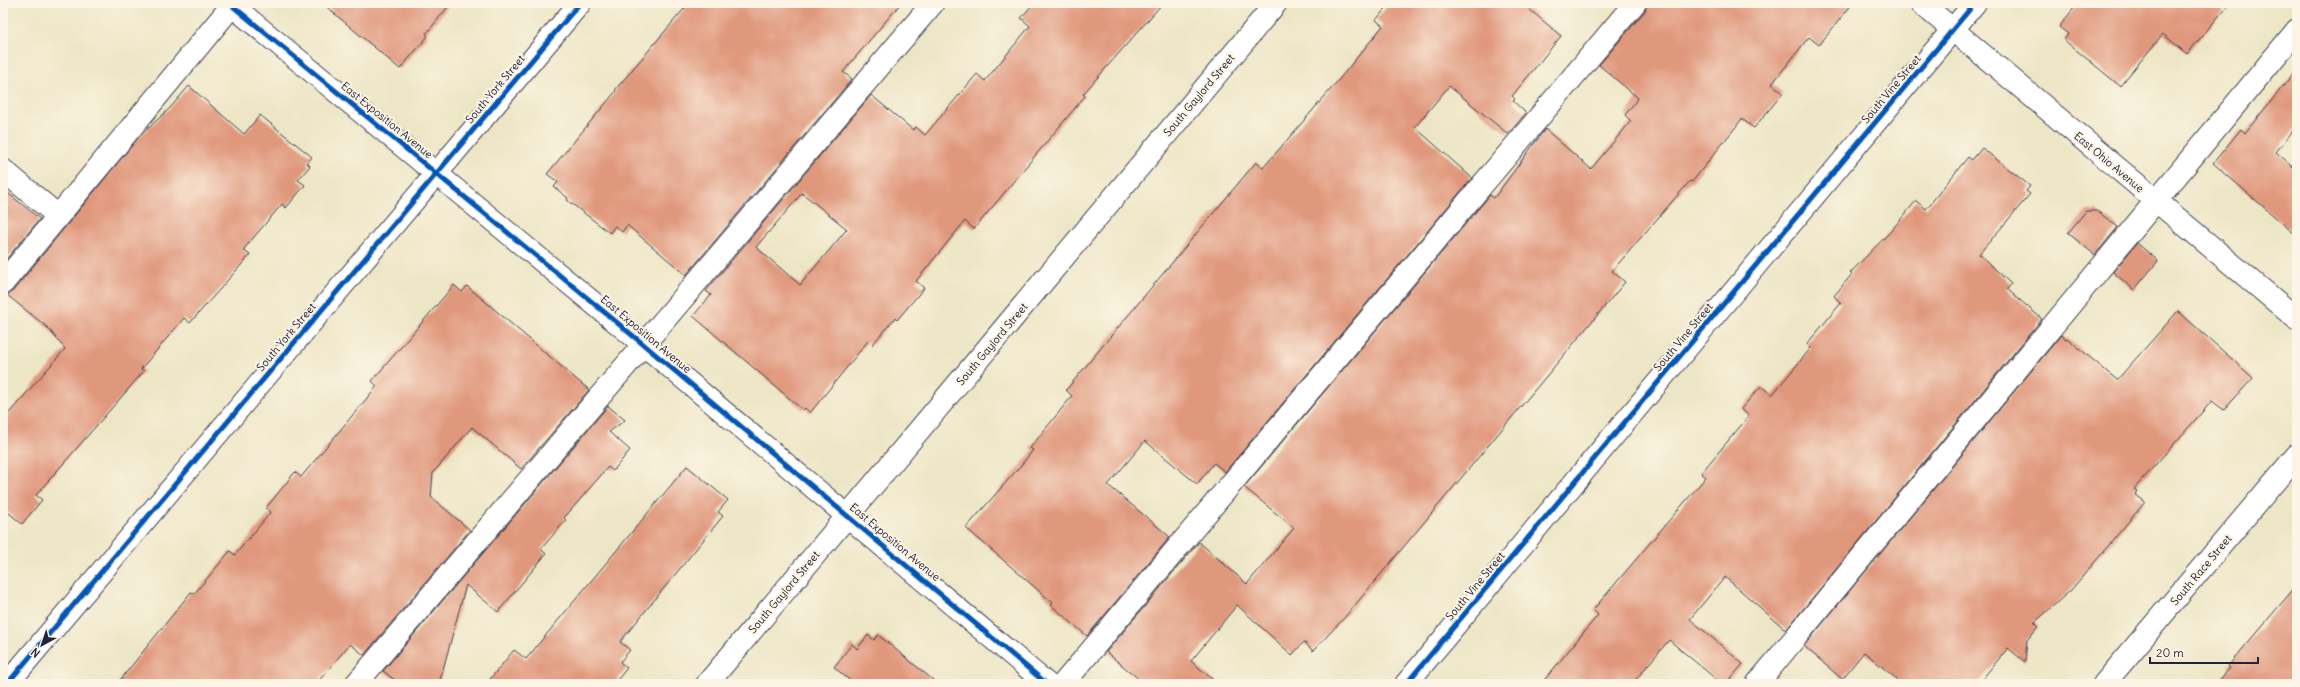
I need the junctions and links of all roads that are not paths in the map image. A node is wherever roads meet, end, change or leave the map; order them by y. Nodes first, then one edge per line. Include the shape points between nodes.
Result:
1 (580, 3) edge
2 (933, 3) edge
3 (1276, 3) edge
4 (1635, 3) edge
5 (1921, 3) edge
6 (1975, 3) edge
7 (232, 4) edge
8 (1953, 30) junction
9 (2297, 30) edge
10 (3, 170) edge
11 (437, 173) junction
12 (2157, 202) junction
13 (58, 216) junction
14 (3, 283) edge
15 (2297, 319) edge
16 (643, 344) junction
17 (2297, 455) edge
18 (848, 516) junction
19 (7, 684) edge
20 (356, 684) edge
21 (707, 684) edge
22 (1048, 684) edge
23 (1063, 684) edge
24 (1406, 684) edge
25 (1757, 684) edge
26 (2104, 684) edge

1 - 11 street, South York Street
2 - 16 street
3 - 18 street, South Gaylord Street
4 - 23 street
5 - 8 street, East Ohio Avenue
6 - 8 street, South Vine Street
7 - 11 street, East Exposition Avenue
7 - 13 street
8 - 12 street, East Ohio Avenue
8 - 24 street, South Vine Street
9 - 12 street
10 - 13 street
11 - 16 street, East Exposition Avenue
11 - 19 street, South York Street
12 - 15 street, East Ohio Avenue
12 - 25 street
13 - 14 street
16 - 18 street, East Exposition Avenue
16 - 20 street
17 - 26 street, South Race Street
18 - 21 street, South Gaylord Street
18 - 22 street, East Exposition Avenue

